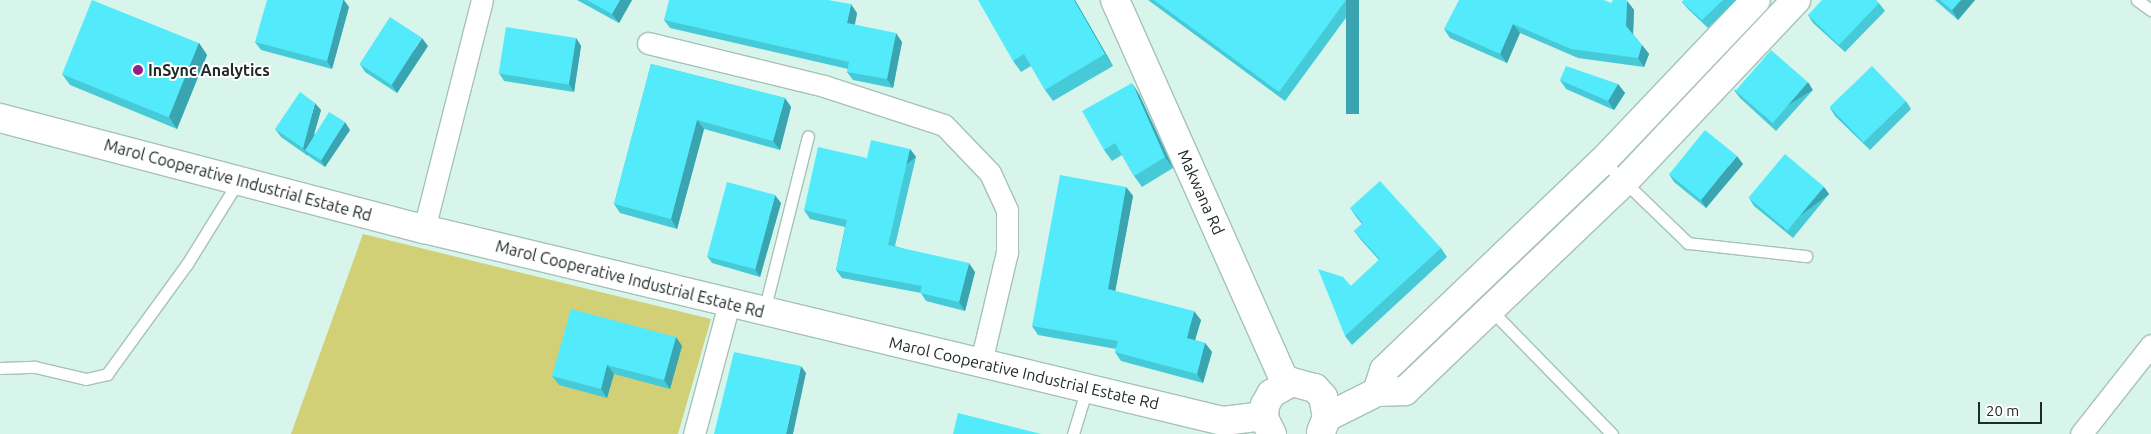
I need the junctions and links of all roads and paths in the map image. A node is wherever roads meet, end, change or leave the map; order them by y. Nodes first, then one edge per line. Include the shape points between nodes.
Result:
1 (1115, 0) edge
2 (1756, 0) edge
3 (1796, 0) edge
4 (2138, 0) edge
5 (477, 1) edge
6 (2151, 10) edge
7 (648, 42) dead end
8 (0, 118) edge
9 (808, 136) dead end
10 (1603, 161) junction
11 (239, 180) junction
12 (1626, 180) junction
13 (424, 229) junction
14 (1806, 256) dead end
15 (1471, 290) junction
16 (729, 303) junction
17 (764, 311) junction
18 (1492, 312) junction
19 (2151, 345) edge
20 (981, 362) junction
21 (0, 368) edge
22 (1286, 384) junction
23 (1087, 388) junction
24 (1377, 392) junction
25 (1268, 425) edge
26 (1323, 425) edge
27 (694, 434) edge
28 (1073, 434) edge
29 (1612, 434) edge
30 (2081, 434) edge

1 - 22 street, Makwana Rd
2 - 10 street
3 - 12 street
4 - 6 lane
5 - 13 street
7 - 20 street via 824,86 944,125 990,173 1007,210 1007,252
8 - 11 street, Marol Cooperative Industrial Estate Rd
9 - 17 lane
10 - 12 lane
10 - 15 street
11 - 13 street, Marol Cooperative Industrial Estate Rd
11 - 21 lane via 187,264 107,374 86,380 35,367
12 - 14 lane via 1688,244
12 - 18 street
13 - 16 street, Marol Cooperative Industrial Estate Rd
15 - 18 lane
15 - 24 street via 1384,370
16 - 17 street, Marol Cooperative Industrial Estate Rd
16 - 27 street
17 - 20 street, Marol Cooperative Industrial Estate Rd
18 - 24 street via 1405,392
18 - 29 lane
19 - 30 street
20 - 23 street, Marol Cooperative Industrial Estate Rd
22 - 25 street via 1271,394
22 - 26 street via 1315,388 1323,398
23 - 25 street, Marol Cooperative Industrial Estate Rd via 1223,421
23 - 28 lane
24 - 26 street

